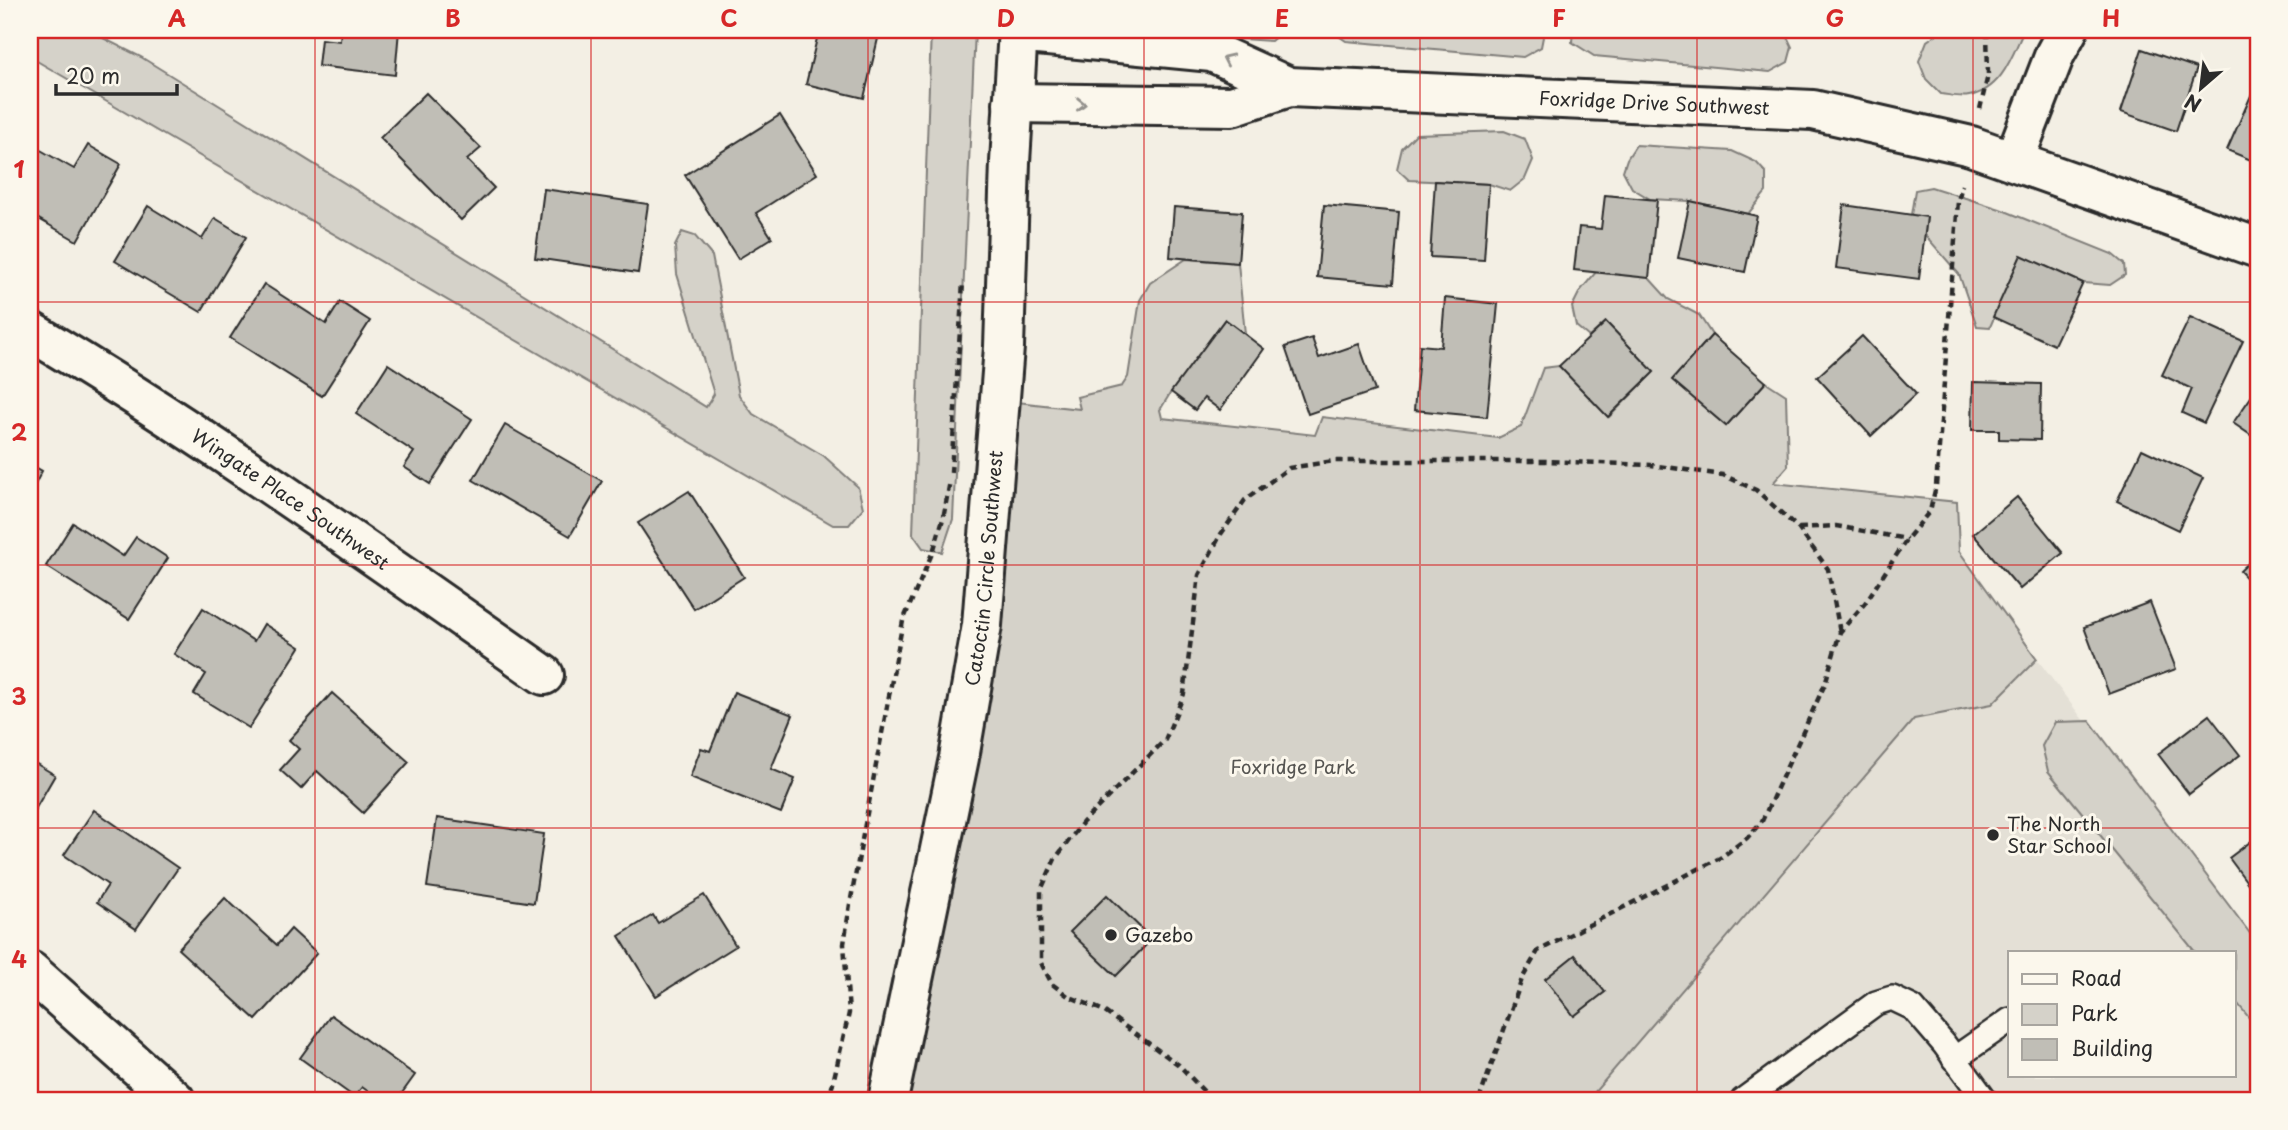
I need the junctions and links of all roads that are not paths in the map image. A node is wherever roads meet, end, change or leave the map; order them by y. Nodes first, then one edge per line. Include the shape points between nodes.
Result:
1 (2068, 30) edge
2 (1018, 31) edge
3 (1289, 87) junction
4 (1013, 103) junction
5 (2014, 160) junction
6 (2258, 248) edge
7 (30, 331) edge
8 (544, 675) dead end
9 (30, 971) edge
10 (2008, 1021) edge
11 (1954, 1059) junction
12 (175, 1100) edge
13 (888, 1100) edge
14 (1743, 1100) edge
15 (1985, 1100) edge

1 - 5 street
3 -> 2 street, Foxridge Drive Southwest via 1212,52
2 - 4 street, Catoctin Circle Southwest
4 -> 3 street, Foxridge Drive Southwest via 1232,106
3 - 5 street, Foxridge Drive Southwest via 1813,110
4 - 13 street, Catoctin Circle Southwest via 1004,347 982,625
5 - 6 street, Foxridge Drive Southwest
7 - 8 street, Wingate Place Southwest via 282,493
9 - 12 street
10 - 11 lane
11 - 14 lane via 1913,1008 1892,998 1876,1003
11 - 15 lane

